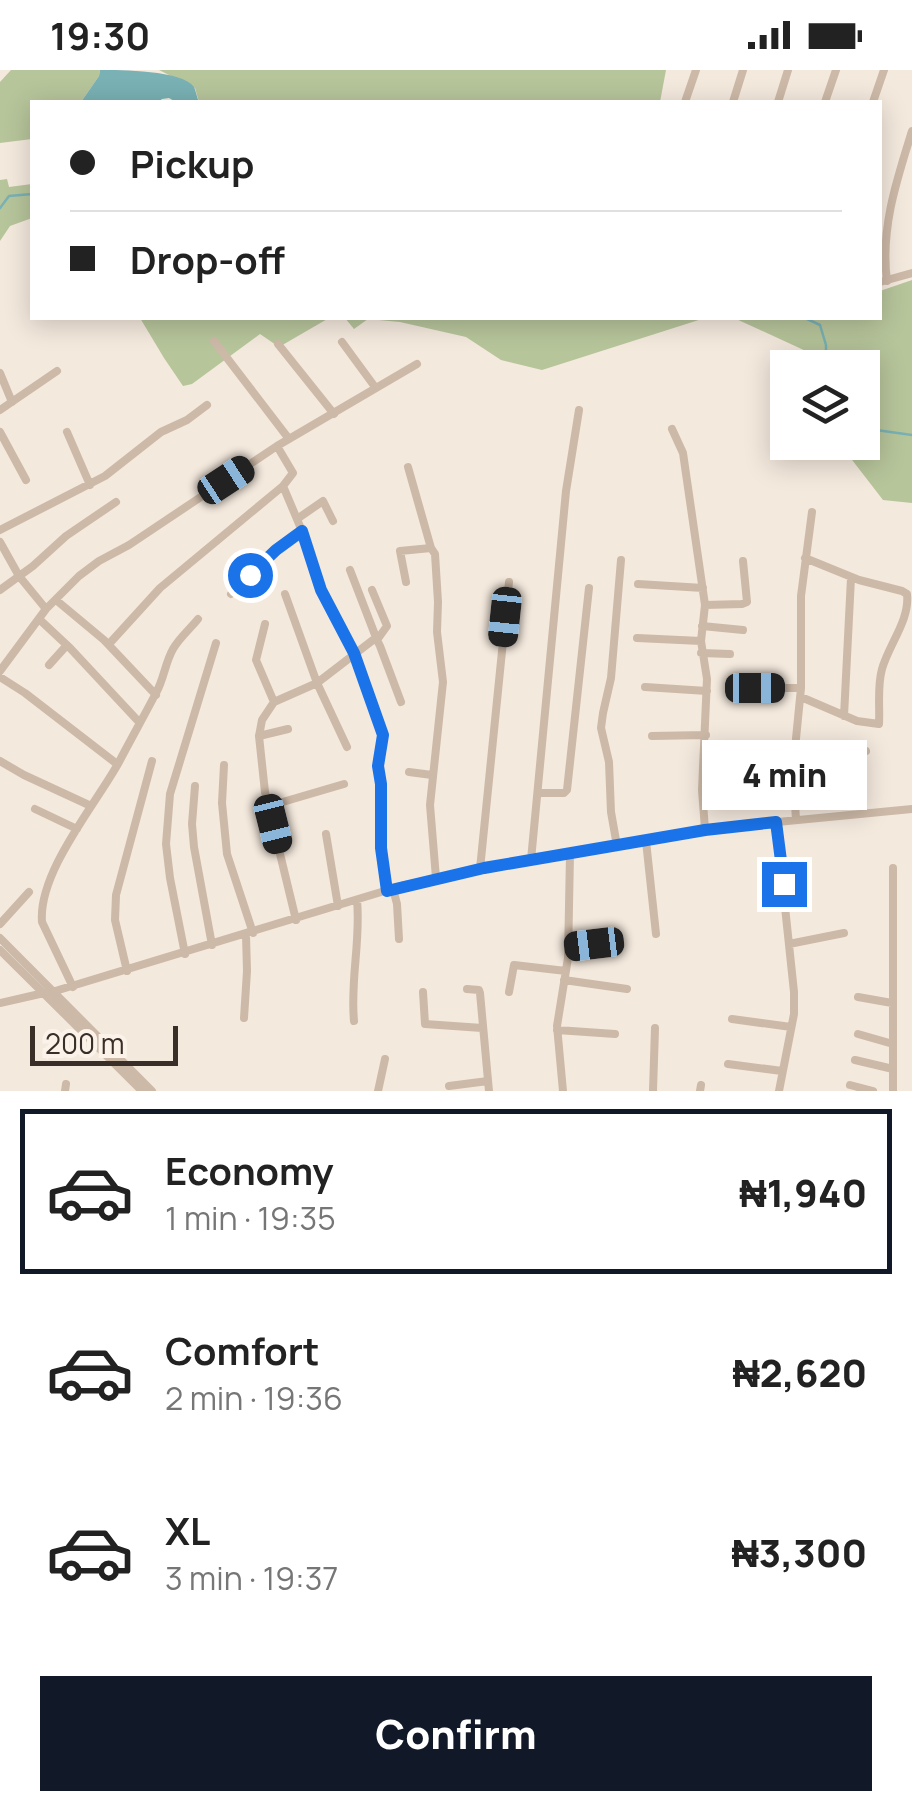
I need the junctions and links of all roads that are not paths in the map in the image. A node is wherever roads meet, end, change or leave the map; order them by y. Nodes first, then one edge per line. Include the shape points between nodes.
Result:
1 (696, 70) edge
2 (743, 70) edge
3 (788, 70) edge
4 (836, 70) edge
5 (884, 70) edge
6 (686, 100) edge
7 (734, 100) edge
8 (779, 100) edge
9 (826, 100) edge
10 (874, 100) edge
11 (912, 131) edge
12 (912, 274) edge
13 (884, 281) edge
14 (214, 341) dead end
15 (342, 342) dead end
16 (278, 344) dead end
17 (417, 364) dead end
18 (57, 371) dead end
19 (0, 373) edge
20 (375, 387) junction
21 (12, 402) junction
22 (207, 405) dead end
23 (0, 410) edge
24 (579, 410) dead end
25 (334, 414) junction
26 (672, 429) dead end
27 (0, 432) edge
28 (67, 432) dead end
29 (289, 439) junction
30 (277, 446) junction
31 (408, 468) dead end
32 (26, 480) dead end
33 (90, 485) junction
34 (283, 486) junction
35 (116, 502) dead end
36 (812, 512) dead end
37 (297, 519) junction
38 (332, 521) dead end
39 (0, 530) edge
40 (302, 531) junction
41 (0, 542) edge
42 (431, 548) junction
43 (805, 558) junction
44 (621, 560) dead end
45 (743, 561) dead end
46 (350, 570) dead end
47 (20, 576) junction
48 (851, 578) junction
49 (406, 582) dead end
50 (509, 582) dead end
51 (638, 584) dead end
52 (589, 588) dead end
53 (704, 588) junction
54 (0, 590) edge
55 (372, 590) dead end
56 (231, 594) dead end
57 (285, 594) dead end
58 (56, 600) junction
59 (705, 605) junction
60 (46, 610) junction
61 (39, 619) junction
62 (198, 619) dead end
63 (266, 624) dead end
64 (702, 626) junction
65 (742, 630) dead end
66 (638, 638) dead end
67 (377, 640) junction
68 (701, 641) junction
69 (216, 643) dead end
70 (109, 644) junction
71 (67, 645) junction
72 (354, 653) junction
73 (702, 653) junction
74 (730, 654) dead end
75 (49, 664) dead end
76 (0, 674) edge
77 (317, 683) junction
78 (646, 688) dead end
79 (755, 688) dead end
80 (707, 692) junction
81 (801, 692) junction
82 (156, 694) junction
83 (274, 702) junction
84 (401, 702) dead end
85 (844, 716) junction
86 (139, 722) junction
87 (288, 729) dead end
88 (706, 734) junction
89 (259, 736) junction
90 (652, 736) dead end
91 (348, 746) dead end
92 (866, 750) dead end
93 (0, 761) edge
94 (152, 761) dead end
95 (117, 764) junction
96 (224, 765) dead end
97 (793, 769) junction
98 (409, 772) dead end
99 (432, 775) junction
100 (344, 784) dead end
101 (195, 786) dead end
102 (539, 793) junction
103 (91, 806) junction
104 (268, 806) junction
105 (912, 809) edge
106 (35, 810) dead end
107 (796, 820) junction
108 (776, 822) junction
109 (77, 829) junction
110 (705, 830) junction
111 (326, 834) dead end
112 (646, 841) junction
113 (617, 846) junction
114 (570, 854) junction
115 (532, 860) junction
116 (893, 868) dead end
117 (480, 870) junction
118 (436, 878) junction
119 (390, 890) junction
120 (30, 892) dead end
121 (357, 900) junction
122 (338, 906) junction
123 (296, 920) junction
124 (0, 924) edge
125 (250, 934) junction
126 (656, 934) dead end
127 (844, 934) dead end
128 (0, 938) edge
129 (398, 939) dead end
130 (620, 940) dead end
131 (789, 944) junction
132 (212, 946) junction
133 (568, 946) junction
134 (0, 950) edge
135 (185, 954) junction
136 (128, 971) junction
137 (565, 975) junction
138 (73, 987) junction
139 (467, 989) dead end
140 (627, 989) dead end
141 (423, 992) dead end
142 (509, 992) dead end
143 (48, 993) junction
144 (858, 998) dead end
145 (0, 1003) edge
146 (892, 1003) junction
147 (244, 1018) dead end
148 (732, 1019) dead end
149 (354, 1020) dead end
150 (791, 1027) junction
151 (482, 1028) junction
152 (655, 1028) dead end
153 (557, 1030) junction
154 (615, 1034) dead end
155 (858, 1034) dead end
156 (893, 1044) junction
157 (385, 1059) dead end
158 (854, 1060) dead end
159 (728, 1064) dead end
160 (893, 1069) junction
161 (782, 1072) junction
162 (449, 1086) dead end
163 (488, 1086) edge
164 (850, 1086) dead end
165 (142, 1091) edge
166 (152, 1091) edge
167 (378, 1091) edge
168 (563, 1091) edge
169 (652, 1091) edge
170 (779, 1091) edge
171 (874, 1091) edge
172 (892, 1091) edge

1 - 6 street
2 - 7 street
3 - 8 street
4 - 9 street
5 - 10 street
11 - 13 street via 890,206
12 - 13 street
14 - 29 street
15 - 20 street
16 - 25 street
17 - 20 street
18 - 21 street
19 - 21 street
20 - 25 street
21 - 23 street
22 - 33 street
24 - 102 street
25 - 29 street
26 - 53 street via 682,453
27 - 32 street
28 - 33 street
29 - 30 street
30 - 34 street via 293,473
30 - 58 street via 98,561
31 - 42 street
33 - 39 street
34 - 37 street
34 - 70 street via 160,588
35 - 47 street
36 - 43 street
37 - 38 street via 323,501
37 - 40 street
40 - 56 street
40 - 72 street via 321,590
41 - 47 street
42 - 49 street via 400,552
42 - 99 street via 443,682
43 - 48 street
43 - 81 street
44 - 113 street via 612,678 601,728
45 - 59 street via 747,602
46 - 67 street
47 - 54 street
47 - 60 street
48 - 85 street
48 - 85 street via 902,591 908,600 880,674 879,724
50 - 117 street
51 - 53 street
52 - 102 street via 567,790
53 - 59 street
55 - 67 street via 387,626
57 - 77 street
58 - 60 street
58 - 70 street
59 - 64 street
60 - 61 street
61 - 71 street
61 - 76 street
62 - 82 street via 173,649
63 - 83 street via 256,660
64 - 65 street
64 - 68 street
66 - 68 street
67 - 72 street
67 - 84 street
68 - 73 street
69 - 135 street via 170,794 166,844
70 - 82 street
71 - 75 street
71 - 86 street
72 - 77 street
72 - 119 street via 383,735 381,848
73 - 74 street
73 - 80 street
76 - 95 street
77 - 83 street
77 - 91 street
78 - 80 street
79 - 81 street
80 - 88 street
81 - 85 street
81 - 97 street
82 - 86 street
83 - 89 street
86 - 95 street
87 - 89 street
88 - 90 street
88 - 110 street
89 - 104 street
92 - 97 street
93 - 103 street
94 - 136 street via 116,894
95 - 103 street
96 - 125 street via 227,854
97 - 107 street
98 - 99 street
99 - 118 street
100 - 104 street
101 - 132 street via 194,847
102 - 115 street
103 - 109 street
104 - 123 street
105 - 107 street
106 - 109 street
107 - 108 street
108 - 110 street
108 - 131 street
109 - 138 street via 41,912
110 - 112 street
111 - 122 street
112 - 113 street
112 - 126 street
113 - 114 street
114 - 115 street
114 - 133 street
115 - 117 street
116 - 146 street
117 - 118 street
118 - 119 street
119 - 121 street
119 - 129 street via 398,904
120 - 124 street
121 - 122 street
121 - 149 street
122 - 123 street
123 - 125 street
125 - 132 street
125 - 147 street
127 - 131 street
128 - 143 street
130 - 133 street
131 - 150 street
132 - 135 street
133 - 137 street
134 - 143 street
135 - 136 street
136 - 138 street
137 - 140 street
137 - 142 street via 514,966
137 - 153 street
138 - 143 street
139 - 151 street via 480,990
141 - 151 street via 426,1024
143 - 145 street
143 - 165 street
143 - 166 street
144 - 146 street
146 - 156 street
148 - 150 street
150 - 161 street
151 - 163 street
152 - 169 street
153 - 154 street
153 - 168 street
155 - 156 street
156 - 160 street
157 - 167 street
158 - 160 street
159 - 161 street
160 - 172 street
161 - 170 street
162 - 163 street
164 - 171 street

